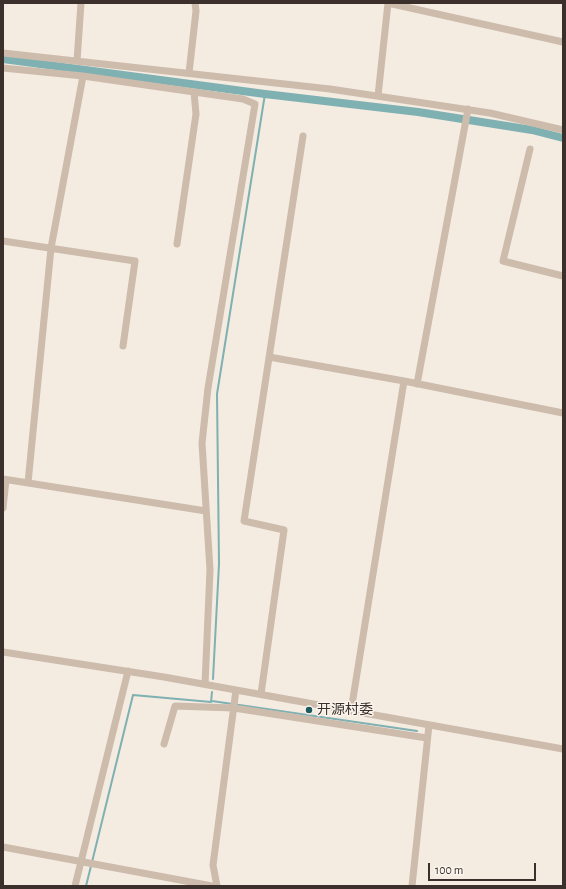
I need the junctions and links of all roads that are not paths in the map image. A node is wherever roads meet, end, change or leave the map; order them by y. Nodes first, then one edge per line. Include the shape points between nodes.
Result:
1 (81, 3) edge
2 (195, 3) edge
3 (388, 3) edge
4 (563, 42) edge
5 (3, 53) edge
6 (77, 61) junction
7 (3, 68) edge
8 (189, 73) junction
9 (83, 76) junction
10 (194, 92) junction
11 (378, 96) junction
12 (468, 110) junction
13 (563, 130) edge
14 (303, 136) dead end
15 (530, 149) dead end
16 (3, 241) edge
17 (177, 244) dead end
18 (51, 248) junction
19 (563, 276) edge
20 (123, 346) dead end
21 (269, 357) junction
22 (404, 381) junction
23 (417, 384) junction
24 (563, 413) edge
25 (4, 480) edge
26 (28, 483) junction
27 (3, 508) edge
28 (206, 511) junction
29 (3, 652) edge
30 (128, 671) junction
31 (204, 684) junction
32 (236, 690) junction
33 (261, 694) junction
34 (234, 704) junction
35 (351, 711) junction
36 (429, 725) junction
37 (427, 738) junction
38 (164, 744) dead end
39 (563, 749) edge
40 (3, 847) edge
41 (88, 863) junction
42 (75, 886) edge
43 (212, 886) edge
44 (216, 886) edge
45 (412, 886) edge

1 - 6 street
2 - 8 street
3 - 4 street
3 - 11 street
5 - 6 street
6 - 8 street
7 - 9 street
8 - 11 street
9 - 10 street
9 - 18 street
10 - 17 street via 196,114
10 - 28 street via 254,104 208,388 202,443
11 - 12 street
12 - 13 street
12 - 23 street
14 - 21 street
15 - 19 street via 503,261
16 - 18 street
18 - 20 street via 135,261
18 - 26 street
21 - 22 street
21 - 33 street via 244,521 284,530
22 - 23 street
22 - 35 street
23 - 24 street
25 - 26 street
25 - 27 street
26 - 28 street
28 - 31 street via 210,570
29 - 30 street
30 - 31 street
30 - 41 street
31 - 32 street
32 - 33 street
32 - 34 street
33 - 35 street
34 - 37 street
34 - 38 street via 175,706
34 - 44 street via 213,865
35 - 36 street
36 - 37 street
36 - 39 street
37 - 45 street
40 - 41 street
41 - 42 street
41 - 43 street

